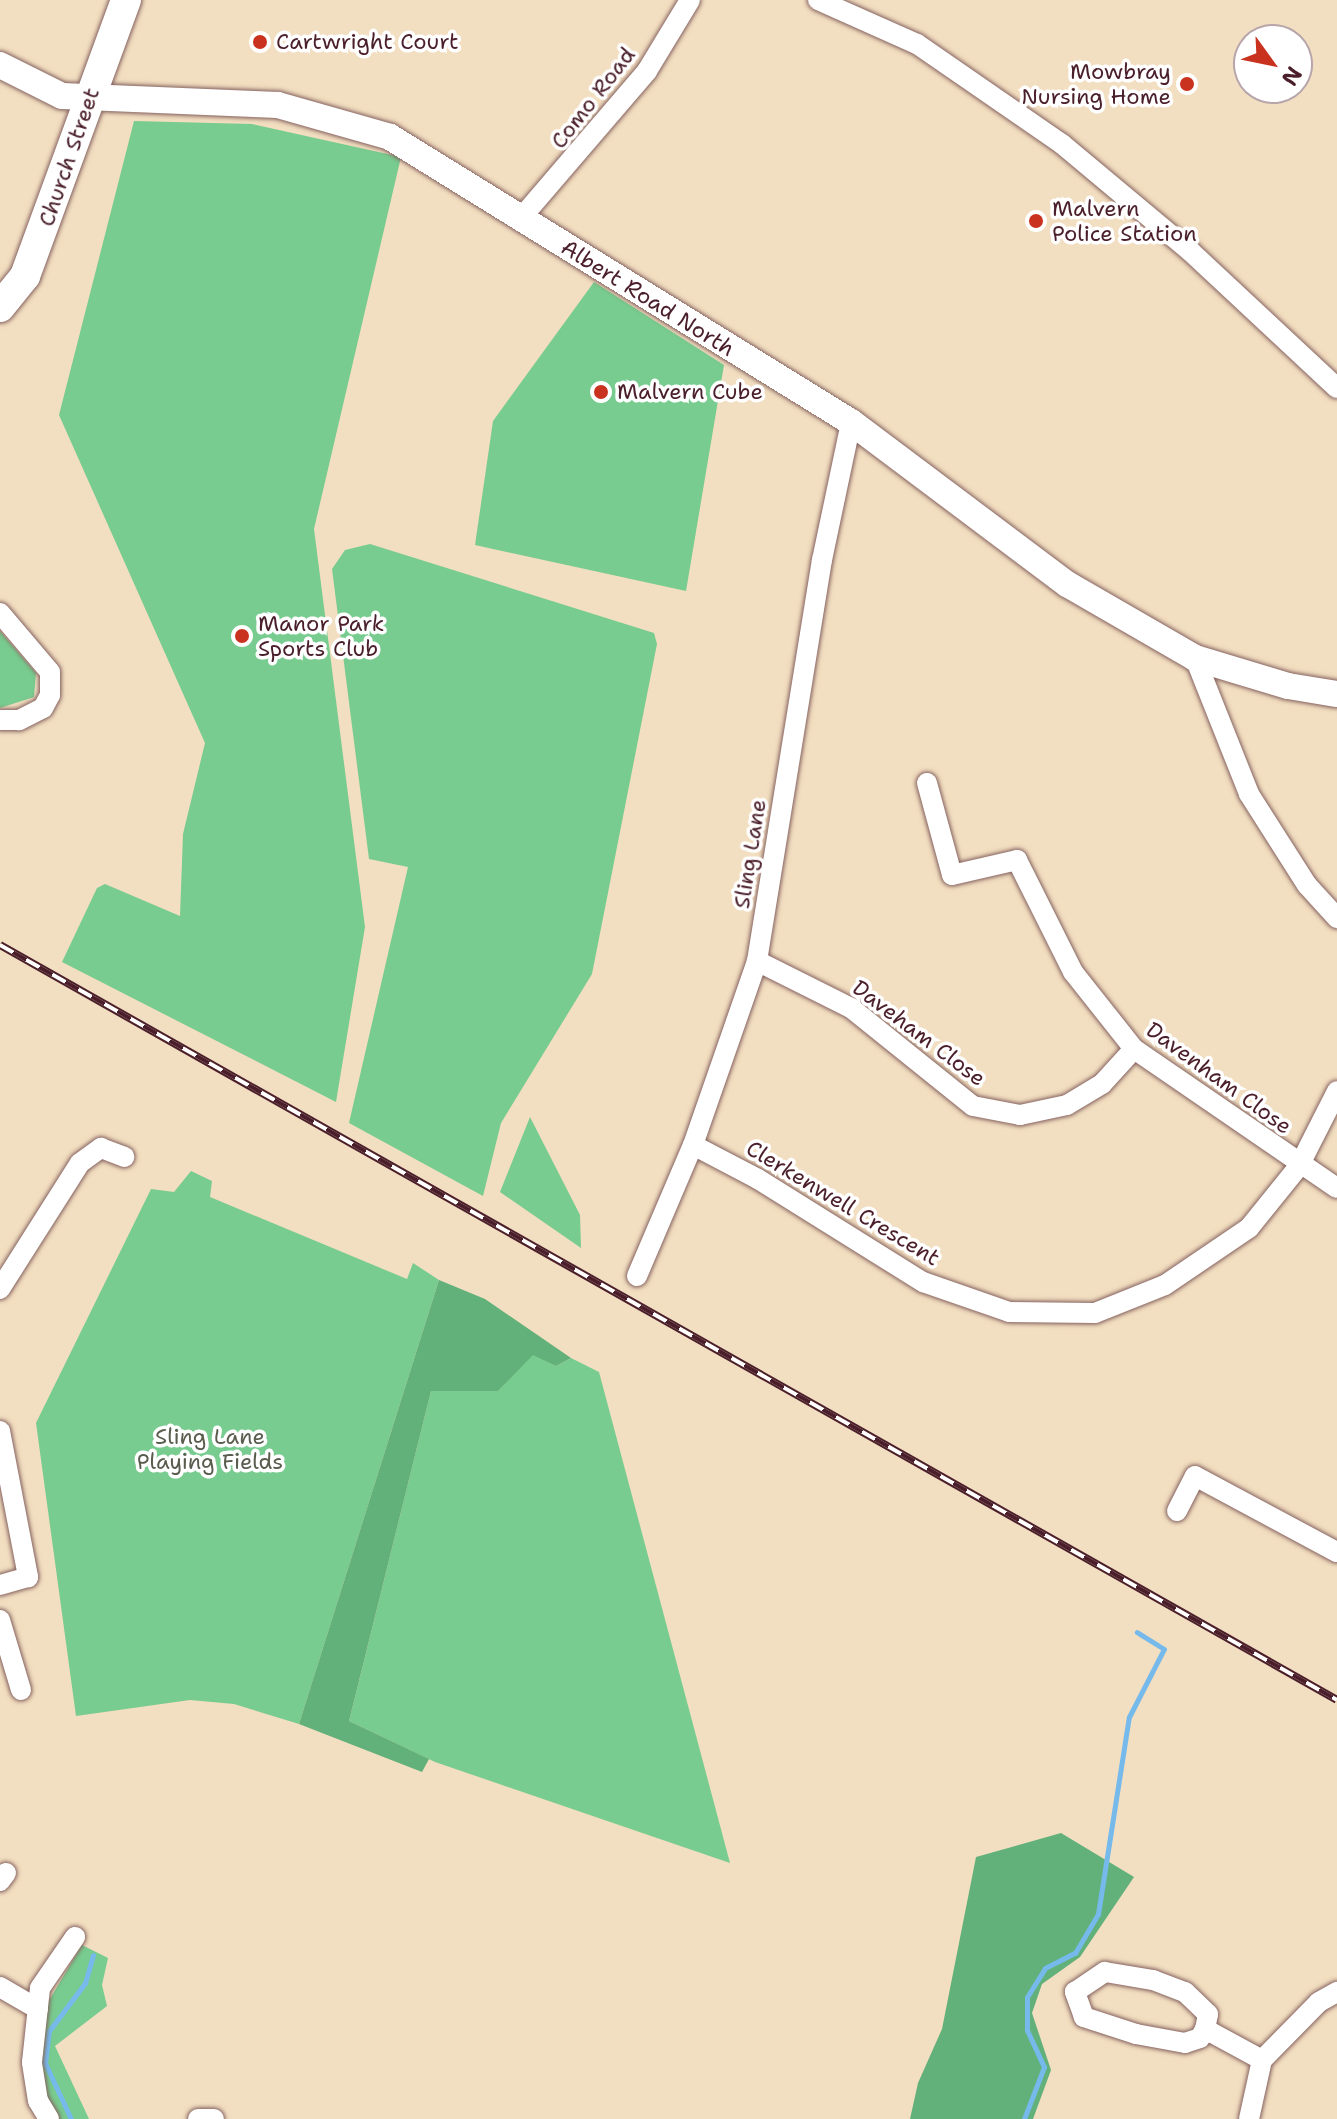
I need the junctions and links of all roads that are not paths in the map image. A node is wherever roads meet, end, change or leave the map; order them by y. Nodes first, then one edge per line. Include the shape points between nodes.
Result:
1 (126, 0) edge
2 (690, 0) edge
3 (818, 0) edge
4 (0, 65) edge
5 (90, 95) junction
6 (522, 217) junction
7 (0, 307) edge
8 (1337, 388) edge
9 (851, 422) junction
10 (0, 613) edge
11 (1195, 658) junction
12 (1337, 694) edge
13 (0, 720) edge
14 (927, 783) dead end
15 (1337, 918) edge
16 (757, 961) junction
17 (1134, 1049) junction
18 (1337, 1091) edge
19 (693, 1145) junction
20 (124, 1157) dead end
21 (1299, 1166) junction
22 (1337, 1188) edge
23 (637, 1276) dead end
24 (0, 1289) edge
25 (0, 1431) edge
26 (1177, 1511) dead end
27 (1337, 1552) edge
28 (0, 1585) edge
29 (0, 1620) edge
30 (21, 1690) dead end
31 (75, 1937) dead end
32 (0, 1987) edge
33 (1337, 1992) edge
34 (38, 2009) junction
35 (1205, 2029) junction
36 (1262, 2060) junction
37 (49, 2119) edge
38 (198, 2119) edge
39 (214, 2119) edge
40 (1249, 2119) edge

1 - 5 main road, Church Street
2 - 6 street, Como Road via 647,71
3 - 8 street via 917,44 1072,152 1190,251
4 - 5 street, Albert Road North via 62,96
5 - 6 street, Albert Road North via 171,102 218,99 340,119 390,137
5 - 7 main road, Church Street via 25,276
6 - 9 street, Albert Road North
9 - 11 street, Albert Road North via 1067,584
9 - 16 street, Sling Lane via 822,560
10 - 13 street via 50,672 50,695 43,708 19,720
11 - 12 street, Albert Road North via 1288,686
11 - 15 street via 1249,794 1307,885
14 - 17 street, Davenham Close via 952,875 1017,860 1073,972
16 - 17 street, Daveham Close via 851,1008 973,1106 1020,1115 1067,1105 1102,1084
16 - 19 street, Sling Lane
17 - 21 street, Davenham Close
18 - 21 street, Clerkenwell Crescent
19 - 21 street, Clerkenwell Crescent via 758,1179 923,1282 1009,1312 1095,1313 1165,1285 1249,1228
19 - 23 street, Sling Lane
20 - 24 street via 96,1140
21 - 22 street
25 - 28 street via 28,1577
26 - 27 street via 1195,1476
29 - 30 street
31 - 34 street via 40,1988
32 - 34 street
33 - 36 street via 1319,2002
34 - 37 street via 32,2062 38,2101
35 - 35 street via 1208,2014 1185,1992 1153,1980 1105,1972 1075,1992 1084,2017 1136,2034 1185,2043 1200,2038
35 - 36 street
36 - 40 street
38 - 39 street

